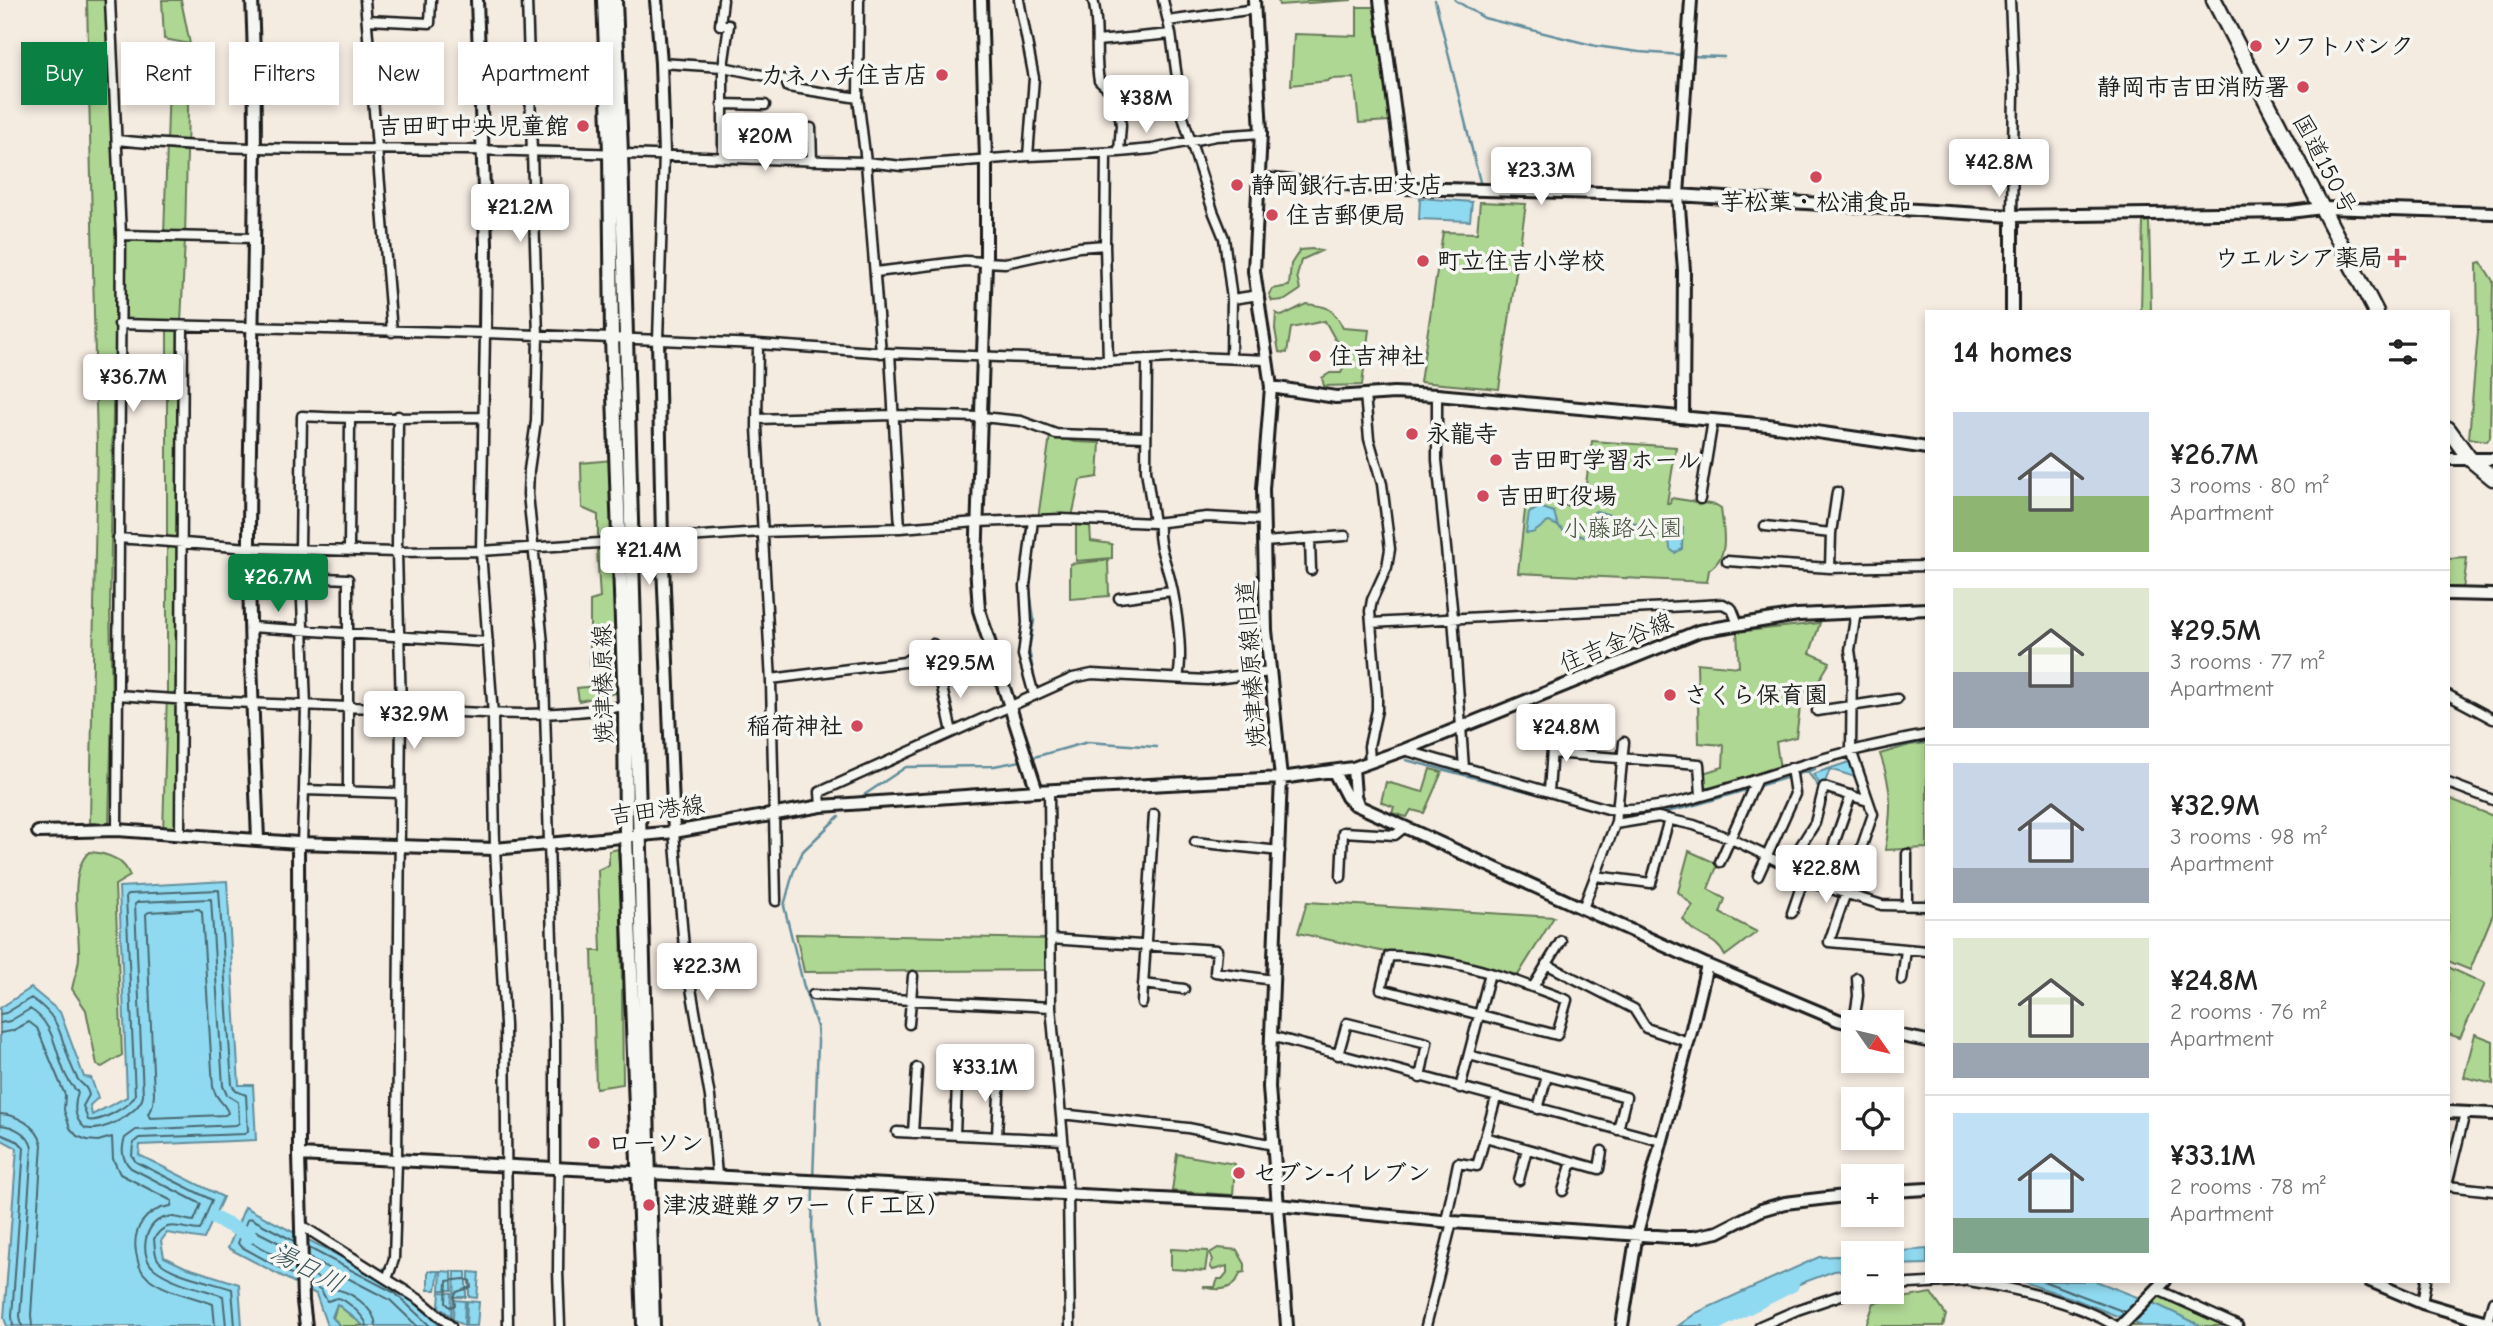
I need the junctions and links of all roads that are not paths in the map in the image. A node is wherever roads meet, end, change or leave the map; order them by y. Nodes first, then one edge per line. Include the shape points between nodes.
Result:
1 (110, 0) edge
2 (252, 0) edge
3 (365, 0) edge
4 (431, 0) edge
5 (477, 0) edge
6 (527, 0) edge
7 (604, 0) edge
8 (615, 0) edge
9 (656, 0) edge
10 (723, 0) edge
11 (859, 0) edge
12 (981, 0) edge
13 (1019, 0) edge
14 (1093, 0) edge
15 (1163, 0) edge
16 (1380, 0) edge
17 (1691, 0) edge
18 (2010, 0) edge
19 (2214, 0) edge
20 (1255, 4) edge
21 (367, 20) junction
22 (1168, 20) junction
23 (1171, 34) junction
24 (1097, 41) junction
25 (661, 62) junction
26 (723, 67) junction
27 (858, 99) junction
28 (722, 104) junction
29 (765, 105) dead end
30 (780, 129) dead end
31 (1261, 133) junction
32 (117, 140) junction
33 (1190, 141) junction
34 (256, 148) junction
35 (378, 148) junction
36 (481, 150) junction
37 (532, 151) junction
38 (615, 152) junction
39 (1119, 152) junction
40 (1106, 153) junction
41 (664, 155) junction
42 (1028, 156) junction
43 (723, 157) junction
44 (986, 159) junction
45 (812, 161) junction
46 (866, 162) junction
47 (1261, 177) junction
48 (1405, 188) junction
49 (1678, 195) junction
50 (2322, 208) junction
51 (2493, 213) edge
52 (2012, 216) junction
53 (121, 236) junction
54 (254, 237) junction
55 (1105, 245) junction
56 (986, 264) junction
57 (876, 272) junction
58 (1259, 295) junction
59 (1232, 299) junction
60 (2012, 310) edge
61 (2375, 310) edge
62 (119, 324) junction
63 (183, 326) junction
64 (251, 328) junction
65 (392, 332) junction
66 (485, 333) junction
67 (538, 336) junction
68 (618, 339) junction
69 (657, 340) junction
70 (758, 344) junction
71 (886, 353) junction
72 (984, 357) junction
73 (1231, 358) junction
74 (1147, 359) junction
75 (1267, 360) junction
76 (1108, 361) junction
77 (1270, 387) junction
78 (1365, 395) junction
79 (1437, 395) junction
80 (894, 415) junction
81 (398, 416) junction
82 (982, 416) junction
83 (484, 417) junction
84 (1683, 417) junction
85 (350, 419) junction
86 (757, 419) junction
87 (1713, 420) junction
88 (2450, 432) edge
89 (1146, 437) junction
90 (1925, 448) edge
91 (2469, 458) junction
92 (2450, 459) edge
93 (2493, 459) edge
94 (2493, 478) edge
95 (1837, 492) dead end
96 (1700, 499) dead end
97 (1033, 520) junction
98 (1263, 520) junction
99 (978, 522) junction
100 (1157, 523) junction
101 (1765, 526) dead end
102 (900, 528) junction
103 (761, 532) junction
104 (1831, 533) junction
105 (1345, 536) dead end
106 (118, 538) junction
107 (662, 540) junction
108 (1310, 540) junction
109 (626, 542) junction
110 (1264, 542) junction
111 (182, 543) junction
112 (249, 548) junction
113 (300, 548) junction
114 (532, 548) junction
115 (349, 549) junction
116 (481, 551) junction
117 (397, 552) junction
118 (1727, 561) dead end
119 (1925, 566) edge
120 (1830, 568) junction
121 (1311, 570) dead end
122 (301, 577) junction
123 (1171, 591) junction
124 (2450, 594) edge
125 (2493, 595) edge
126 (1119, 598) dead end
127 (1925, 609) edge
128 (1856, 612) junction
129 (1453, 617) junction
130 (1371, 623) junction
131 (1738, 624) junction
132 (250, 627) junction
133 (304, 630) junction
134 (348, 632) junction
135 (400, 638) junction
136 (488, 642) junction
137 (933, 644) dead end
138 (1270, 672) junction
139 (939, 674) dead end
140 (1178, 678) junction
141 (771, 679) junction
142 (118, 695) junction
143 (1034, 695) junction
144 (2450, 696) edge
145 (1897, 699) dead end
146 (180, 700) junction
147 (252, 702) junction
148 (1852, 704) junction
149 (306, 706) junction
150 (625, 706) junction
151 (1010, 706) junction
152 (347, 708) junction
153 (401, 709) junction
154 (1817, 711) dead end
155 (493, 715) junction
156 (544, 715) junction
157 (2493, 719) edge
158 (1460, 729) junction
159 (952, 732) junction
160 (1553, 735) dead end
161 (1925, 735) edge
162 (1624, 742) dead end
163 (1404, 750) junction
164 (1851, 750) junction
165 (1552, 753) junction
166 (1622, 760) junction
167 (1370, 762) junction
168 (1353, 768) junction
169 (1464, 768) junction
170 (1791, 769) junction
171 (1334, 772) junction
172 (1281, 778) junction
173 (1756, 781) junction
174 (2450, 784) edge
175 (304, 790) junction
176 (348, 790) junction
177 (1049, 790) junction
178 (1037, 791) junction
179 (1549, 792) junction
180 (399, 793) junction
181 (1701, 795) junction
182 (1851, 795) junction
183 (2493, 800) edge
184 (1868, 801) junction
185 (1358, 804) junction
186 (821, 806) junction
187 (775, 813) junction
188 (1154, 814) dead end
189 (1617, 817) junction
190 (1669, 819) junction
191 (1405, 827) junction
192 (117, 830) junction
193 (38, 832) dead end
194 (674, 832) junction
195 (180, 834) junction
196 (640, 835) junction
197 (626, 836) junction
198 (258, 839) junction
199 (1731, 839) junction
200 (1195, 842) dead end
201 (300, 843) junction
202 (399, 845) junction
203 (549, 845) junction
204 (495, 849) junction
205 (1280, 851) junction
206 (1906, 854) dead end
207 (1767, 856) junction
208 (1720, 862) dead end
209 (1595, 876) junction
210 (1758, 876) dead end
211 (1341, 877) dead end
212 (1803, 880) junction
213 (1845, 892) junction
214 (776, 901) dead end
215 (1907, 906) junction
216 (1925, 906) edge
217 (1583, 908) junction
218 (1792, 913) dead end
219 (1050, 939) junction
220 (1561, 941) dead end
221 (1147, 944) junction
222 (1906, 950) junction
223 (1925, 951) edge
224 (1546, 964) junction
225 (1707, 965) junction
226 (1490, 973) junction
227 (912, 976) dead end
228 (1857, 978) dead end
229 (1273, 980) junction
230 (1902, 980) dead end
231 (1143, 984) junction
232 (1533, 987) junction
233 (1184, 989) dead end
234 (813, 995) dead end
235 (911, 1000) junction
236 (1142, 1003) dead end
237 (1051, 1007) junction
238 (1856, 1010) edge
239 (1479, 1014) junction
240 (1841, 1021) edge
241 (909, 1024) dead end
242 (1904, 1036) edge
243 (1271, 1037) junction
244 (1925, 1041) edge
245 (1688, 1042) junction
246 (1338, 1055) junction
247 (1469, 1055) junction
248 (917, 1068) dead end
249 (1000, 1073) dead end
250 (1547, 1076) junction
251 (1420, 1078) junction
252 (957, 1083) dead end
253 (1460, 1088) junction
254 (1496, 1098) junction
255 (1538, 1109) junction
256 (2450, 1112) edge
257 (2465, 1113) junction
258 (1061, 1114) junction
259 (2493, 1114) edge
260 (1618, 1130) junction
261 (897, 1132) dead end
262 (913, 1133) junction
263 (955, 1134) junction
264 (998, 1136) junction
265 (1485, 1137) junction
266 (1063, 1140) junction
267 (1661, 1141) junction
268 (1274, 1145) junction
269 (1527, 1149) junction
270 (1602, 1151) dead end
271 (299, 1155) junction
272 (397, 1161) junction
273 (1572, 1161) junction
274 (507, 1166) junction
275 (557, 1168) junction
276 (644, 1173) junction
277 (717, 1175) junction
278 (2450, 1175) edge
279 (1519, 1180) dead end
280 (2450, 1183) edge
281 (1925, 1189) edge
282 (1904, 1190) edge
283 (1563, 1191) dead end
284 (2493, 1191) edge
285 (1068, 1193) junction
286 (1841, 1196) edge
287 (1278, 1205) junction
288 (1449, 1221) junction
289 (302, 1227) junction
290 (1637, 1233) junction
291 (387, 1279) junction
292 (1928, 1283) edge
293 (1977, 1283) edge
294 (2163, 1283) edge
295 (2376, 1283) edge
296 (2426, 1283) edge
297 (1904, 1284) edge
298 (2154, 1291) junction
299 (1841, 1295) edge
300 (2493, 1301) edge
301 (2422, 1303) junction
302 (2490, 1323) edge
303 (306, 1326) edge
304 (451, 1326) edge
305 (508, 1326) edge
306 (561, 1326) edge
307 (644, 1326) edge
308 (653, 1326) edge
309 (1070, 1326) edge
310 (1287, 1326) edge
311 (1426, 1326) edge
312 (1622, 1326) edge
313 (1760, 1326) edge
314 (2119, 1326) edge
315 (2238, 1326) edge

1 - 32 street
2 - 34 street
3 - 21 street
4 - 21 street via 430,23
5 - 36 street
6 - 37 street
7 - 38 main road, 焼津榛原線
8 - 38 main road, 焼津榛原線
9 - 25 street
10 - 26 street via 720,25 729,25
11 - 27 street
12 - 44 street
13 - 42 street via 1034,78
14 - 24 street
15 - 22 street
16 - 48 street
17 - 49 street
18 - 52 street
19 - 50 highway, 国道150号
20 - 22 street
20 - 31 street, 焼津榛原線旧道
21 - 35 street
22 - 23 street
23 - 24 street
23 - 33 street
24 - 39 street via 1099,82 1118,97
25 - 26 street
25 - 41 street
26 - 27 street via 786,79 788,88
26 - 28 street
27 - 46 street
28 - 29 street
28 - 43 street
30 - 45 street via 811,128
31 - 33 street
31 - 47 street, 焼津榛原線旧道
32 - 34 street
32 - 53 street
33 - 39 street
33 - 59 street via 1224,238
34 - 35 street
34 - 54 street
35 - 36 street
35 - 65 street
36 - 37 street
36 - 66 street
37 - 38 street
37 - 67 street
38 - 41 street
38 - 68 main road, 焼津榛原線
39 - 40 street
40 - 42 street
40 - 55 street
41 - 43 street
41 - 69 street
42 - 44 street
43 - 45 street
44 - 46 street via 902,166
44 - 56 street
45 - 46 street
46 - 57 street
47 - 48 street
47 - 58 street, 焼津榛原線旧道 via 1254,255
48 - 49 street
49 - 52 street
49 - 84 street via 1685,284
50 - 51 street
50 - 52 street
50 - 61 highway, 国道150号
52 - 60 street
53 - 54 street
53 - 62 street
54 - 64 street
55 - 56 street
55 - 76 street
56 - 57 street via 965,261
56 - 72 street
57 - 71 street
58 - 59 street
58 - 75 street, 焼津榛原線旧道
59 - 73 street
62 - 63 street
62 - 106 street
63 - 64 street
63 - 111 street
64 - 65 street
64 - 112 street
65 - 66 street
66 - 67 street
66 - 83 street
67 - 68 street
67 - 114 street via 536,421 529,470
68 - 69 street
68 - 109 main road, 焼津榛原線
69 - 70 street
69 - 107 street
70 - 71 street
70 - 86 street
71 - 72 street
71 - 80 street
72 - 76 street
72 - 82 street
73 - 74 street
73 - 75 street
74 - 76 street
74 - 89 street
75 - 77 street, 焼津榛原線旧道
77 - 78 street via 1319,395
77 - 98 street, 焼津榛原線旧道
78 - 79 street
78 - 130 street via 1390,549 1372,600
79 - 84 street
79 - 129 street via 1437,460
80 - 82 street
80 - 86 street
80 - 102 street
81 - 83 street
81 - 85 street
81 - 117 street
82 - 89 street via 1021,421 1056,434
82 - 99 street
83 - 116 street
84 - 87 street
85 - 113 street via 302,416
85 - 115 street
86 - 103 street
87 - 90 street
87 - 96 street
88 - 91 highway
89 - 100 street via 1146,470
91 - 92 street
91 - 93 street
91 - 94 highway
95 - 104 street
97 - 99 street
97 - 100 street
97 - 143 street via 1023,654
98 - 100 street via 1208,517
98 - 110 street, 焼津榛原線旧道
99 - 102 street
99 - 151 street via 979,610
100 - 123 street
101 - 104 street
102 - 103 street
103 - 107 street
103 - 141 street
104 - 120 street
105 - 108 street
106 - 111 street
106 - 142 street
107 - 109 street
107 - 194 street
108 - 110 street
108 - 121 street
109 - 114 street
109 - 150 main road, 焼津榛原線
109 - 196 main road, 焼津榛原線
110 - 138 street, 焼津榛原線旧道
111 - 112 street
111 - 146 street
112 - 113 street
112 - 132 street
113 - 115 street
113 - 122 street
114 - 116 street
114 - 156 street via 543,644
115 - 117 street
116 - 117 street
116 - 136 street
117 - 135 street
118 - 120 street
119 - 120 street
122 - 133 street
122 - 134 street via 348,579
123 - 126 street
123 - 140 street via 1181,664
124 - 125 street
127 - 128 street, 住吉金谷線
128 - 131 street, 住吉金谷線
128 - 148 street via 1850,650
129 - 130 street
129 - 131 street via 1723,604 1732,609
129 - 158 street
130 - 167 street via 1377,710
131 - 158 street, 住吉金谷線 via 1699,631
132 - 133 street
132 - 147 street
133 - 134 street
133 - 149 street
134 - 135 street
134 - 152 street
135 - 136 street
135 - 153 street
136 - 155 street
137 - 141 street via 904,662
138 - 140 street via 1208,680
138 - 172 street, 焼津榛原線旧道
139 - 159 street
140 - 143 street via 1092,674
141 - 187 street
142 - 146 street
142 - 192 street
143 - 151 street
144 - 157 street
145 - 148 street
146 - 147 street
146 - 195 street
147 - 149 street
147 - 198 street
148 - 154 street
148 - 164 street
149 - 152 street
149 - 175 street
150 - 156 street
150 - 197 main road, 焼津榛原線
151 - 159 street
151 - 178 street
152 - 153 street
152 - 176 street
153 - 155 street
153 - 180 street
155 - 156 street
155 - 204 street
156 - 203 street
158 - 163 street, 住吉金谷線
158 - 169 street
159 - 186 street via 820,792
160 - 165 street
161 - 164 street
162 - 166 street
163 - 167 street, 住吉金谷線
163 - 169 street
164 - 170 street
164 - 184 street
165 - 166 street
165 - 179 street
166 - 181 street via 1699,764
166 - 189 street
167 - 168 street, 住吉金谷線
168 - 171 street, 住吉金谷線
168 - 185 street
169 - 179 street
170 - 173 street
170 - 207 street via 1795,794
171 - 172 street, 住吉金谷線
171 - 185 street via 1347,797
172 - 177 street, 吉田港線
172 - 205 street, 焼津榛原線旧道
173 - 181 street
173 - 199 street
174 - 183 street
175 - 176 street
175 - 201 street
176 - 180 street
177 - 178 street, 吉田港線
177 - 219 street
178 - 186 street, 吉田港線
179 - 189 street via 1608,809
180 - 202 street
181 - 189 street
182 - 182 street via 1824,787 1815,823 1798,850 1828,861
182 - 184 street
184 - 213 street via 1873,814
185 - 191 street
186 - 187 street, 吉田港線
187 - 194 street, 吉田港線
187 - 214 street
188 - 221 street
189 - 190 street
189 - 209 street
190 - 199 street
190 - 209 street via 1651,883
191 - 211 street via 1395,835 1343,832
191 - 217 street
192 - 193 street, 吉田港線
192 - 195 street, 吉田港線
194 - 196 street, 吉田港線
194 - 277 street via 684,948 710,1097
195 - 198 street, 吉田港線
196 - 197 street, 吉田港線
196 - 276 main road, 焼津榛原線
197 - 203 street, 吉田港線
197 - 276 main road, 焼津榛原線
198 - 201 street, 吉田港線
199 - 207 street
199 - 208 street
200 - 205 street
201 - 202 street, 吉田港線
201 - 271 street
202 - 204 street, 吉田港線
202 - 272 street
203 - 204 street, 吉田港線
203 - 275 street
204 - 274 street
205 - 229 street, 焼津榛原線旧道
206 - 215 street
207 - 210 street
207 - 212 street via 1792,868
209 - 217 street
212 - 213 street
212 - 218 street
213 - 215 street via 1882,905
213 - 222 street via 1829,942
215 - 216 street
217 - 225 street
219 - 221 street
219 - 237 street
220 - 224 street
221 - 229 street via 1217,950 1215,972
221 - 231 street
222 - 223 street
222 - 230 street
224 - 232 street
224 - 245 street via 1634,1009 1646,1028
225 - 240 street
225 - 245 street
226 - 232 street
226 - 239 street
226 - 239 street via 1424,957 1389,956 1381,989
227 - 235 street
228 - 238 street
229 - 243 street, 焼津榛原線旧道
231 - 233 street
231 - 236 street
232 - 239 street via 1567,1000 1557,1035
234 - 235 street
235 - 237 street
235 - 241 street
237 - 258 street
239 - 247 street
242 - 244 street
243 - 246 street
243 - 268 street, 焼津榛原線旧道
245 - 267 street
246 - 251 street
246 - 251 street via 1347,1023 1427,1043
247 - 250 street
247 - 253 street
248 - 262 street
249 - 264 street
250 - 255 street
250 - 260 street via 1626,1097
251 - 253 street
252 - 263 street
253 - 254 street
254 - 255 street
254 - 265 street
255 - 260 street
256 - 257 street
257 - 259 street
257 - 278 street
258 - 266 street
258 - 268 street via 1188,1128
260 - 267 street
261 - 262 street
262 - 263 street
263 - 264 street
264 - 266 street
265 - 269 street
265 - 288 street via 1477,1166 1458,1163
266 - 285 street
267 - 290 street
268 - 287 street, 焼津榛原線旧道
269 - 273 street
269 - 279 street
270 - 273 street via 1599,1169
271 - 272 street
271 - 289 street
272 - 274 street
272 - 291 street via 394,1259
273 - 283 street
274 - 275 street
274 - 305 street
275 - 276 street
275 - 306 street
276 - 277 street
276 - 307 main road, 焼津榛原線
276 - 308 main road, 焼津榛原線
277 - 285 street
280 - 284 street
281 - 282 street
285 - 287 street
285 - 309 street
286 - 290 street via 1785,1203 1760,1210 1718,1232 1693,1237
287 - 288 street
287 - 310 street, 焼津榛原線旧道
288 - 290 street
288 - 311 street
289 - 291 street
289 - 303 street
290 - 312 street
291 - 304 street
292 - 297 street
293 - 314 street via 2066,1304
294 - 298 street
295 - 301 street
296 - 301 street
298 - 314 street
298 - 315 street
299 - 313 street
300 - 302 street
301 - 302 street

